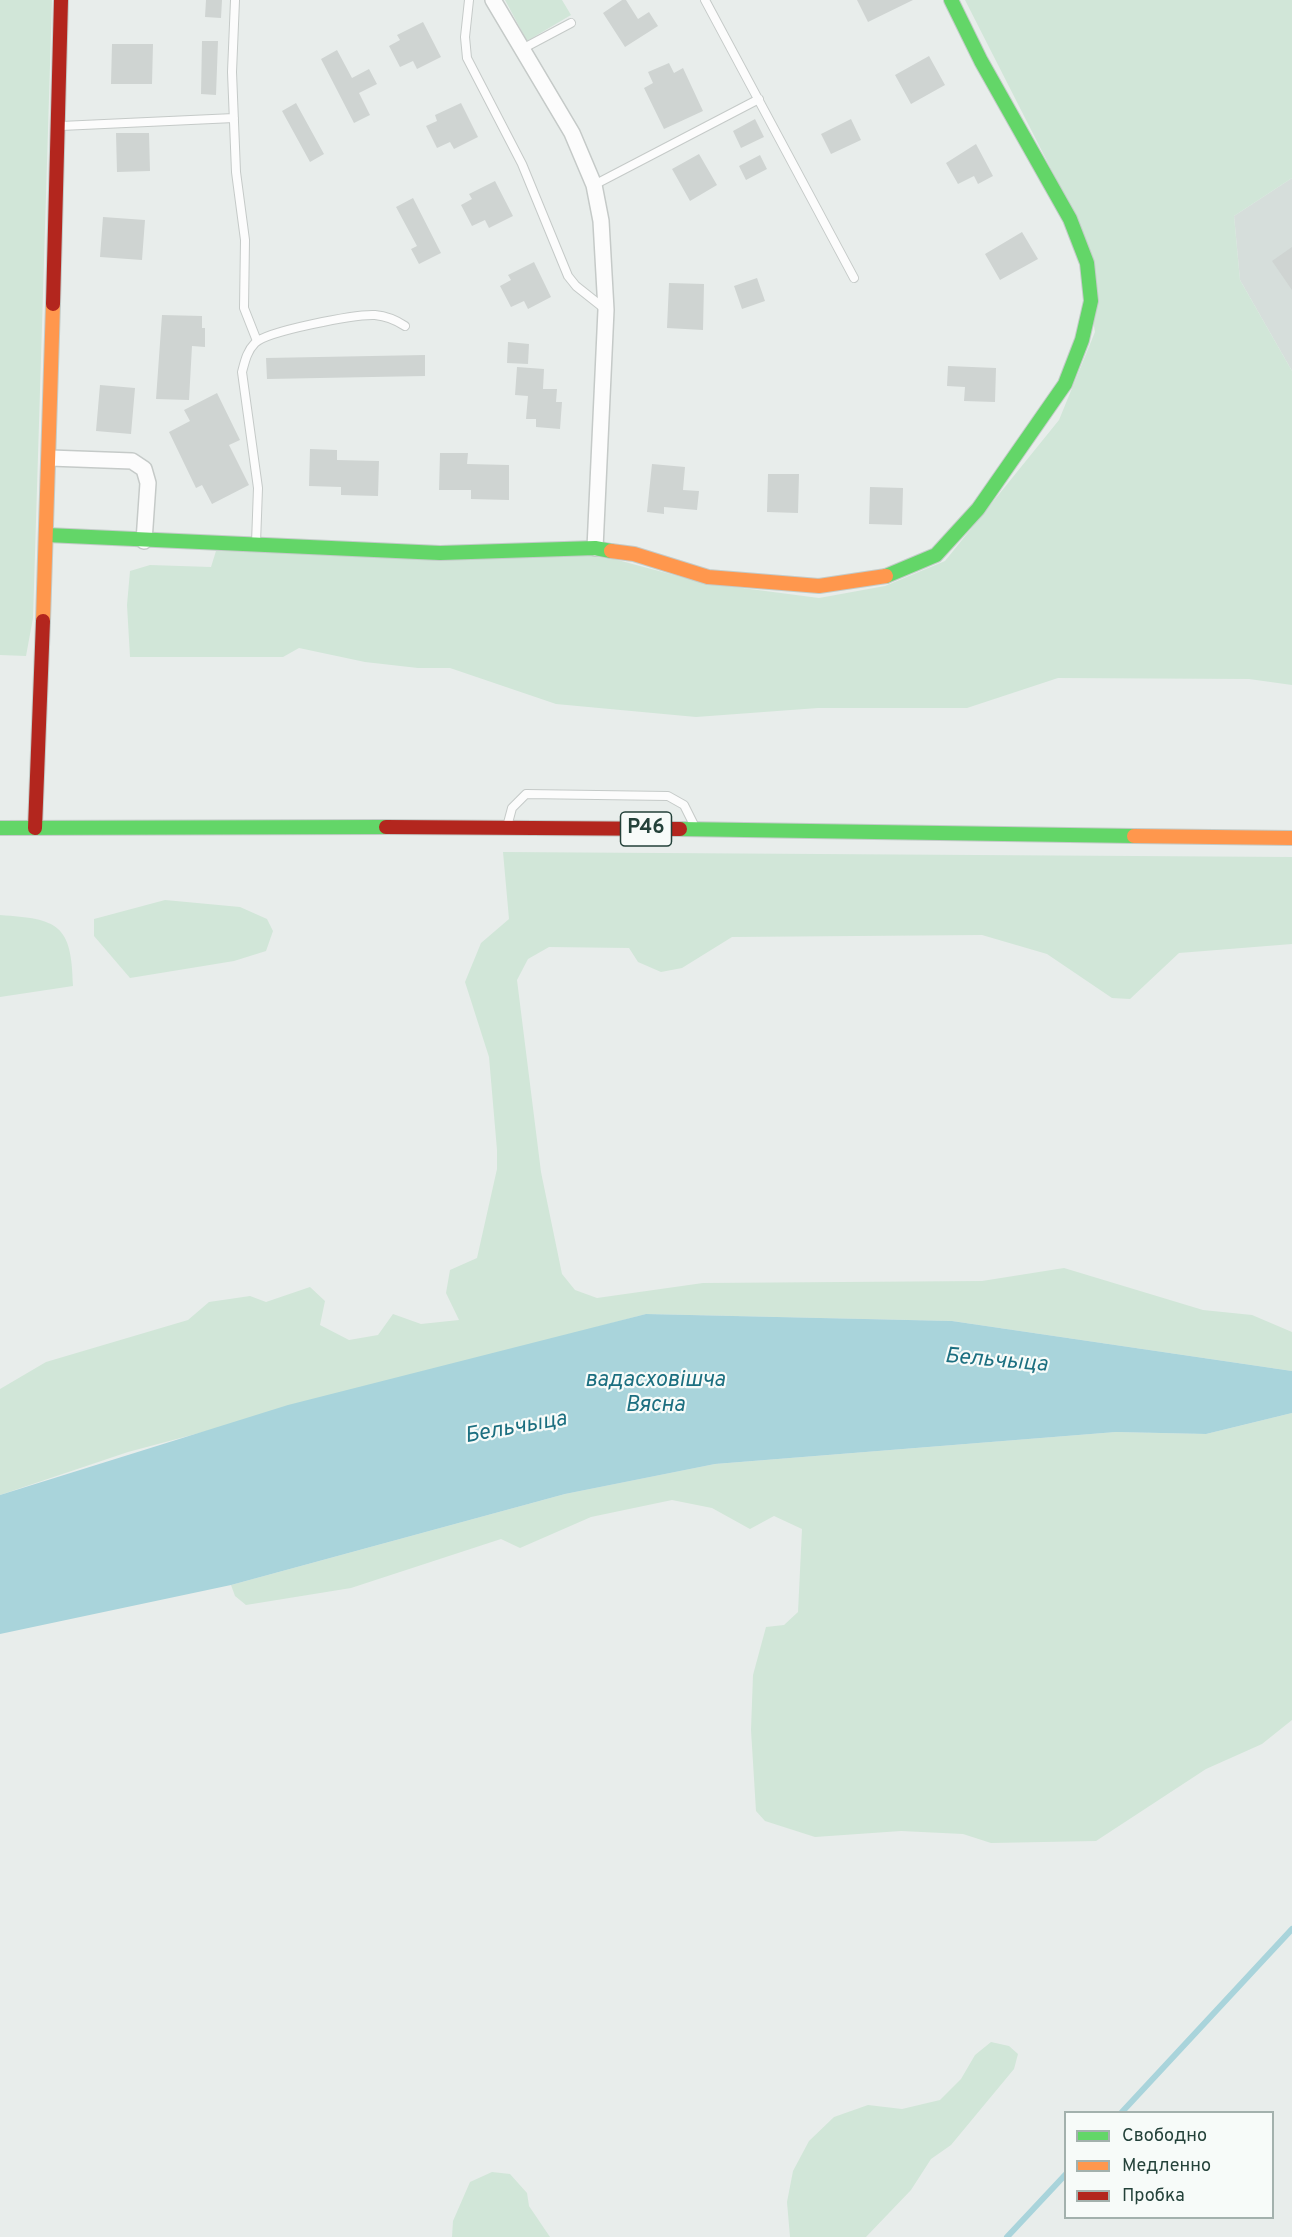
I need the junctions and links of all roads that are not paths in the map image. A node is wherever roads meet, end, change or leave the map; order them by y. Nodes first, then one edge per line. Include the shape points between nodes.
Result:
1 (61, 0) edge
2 (235, 0) edge
3 (469, 0) edge
4 (493, 0) edge
5 (705, 0) edge
6 (951, 0) edge
7 (571, 23) dead end
8 (522, 50) junction
9 (759, 99) junction
10 (234, 118) junction
11 (58, 127) junction
12 (594, 185) junction
13 (854, 278) dead end
14 (606, 310) junction
15 (405, 326) dead end
16 (257, 341) junction
17 (50, 458) junction
18 (47, 535) junction
19 (144, 541) junction
20 (256, 545) junction
21 (595, 548) junction
22 (507, 827) junction
23 (0, 828) edge
24 (35, 828) junction
25 (696, 830) junction
26 (1292, 838) edge

1 - 11 street
2 - 10 lane
3 - 14 lane via 467,58 522,164 568,276
4 - 8 street
5 - 9 lane
6 - 21 street via 1066,210 1087,263 1091,301 1082,340 1059,393 978,509 936,555 886,576 819,586 708,577 634,554
7 - 8 lane
8 - 12 street via 572,133
9 - 12 lane
9 - 13 lane
10 - 11 lane
10 - 16 lane via 245,240 244,308
11 - 17 street
12 - 14 street via 601,221
14 - 21 street
15 - 16 lane via 396,319 376,315 338,318
16 - 20 lane via 247,353 242,372 258,488
17 - 18 street
17 - 19 street via 132,461 144,469 148,483
18 - 19 street
18 - 24 street
19 - 20 street
20 - 21 street via 440,553
22 - 24 street, Р46
22 - 25 street, Р46
22 - 25 lane via 512,808 526,794 668,796 684,805
23 - 24 street, Р46
25 - 26 street, Р46

